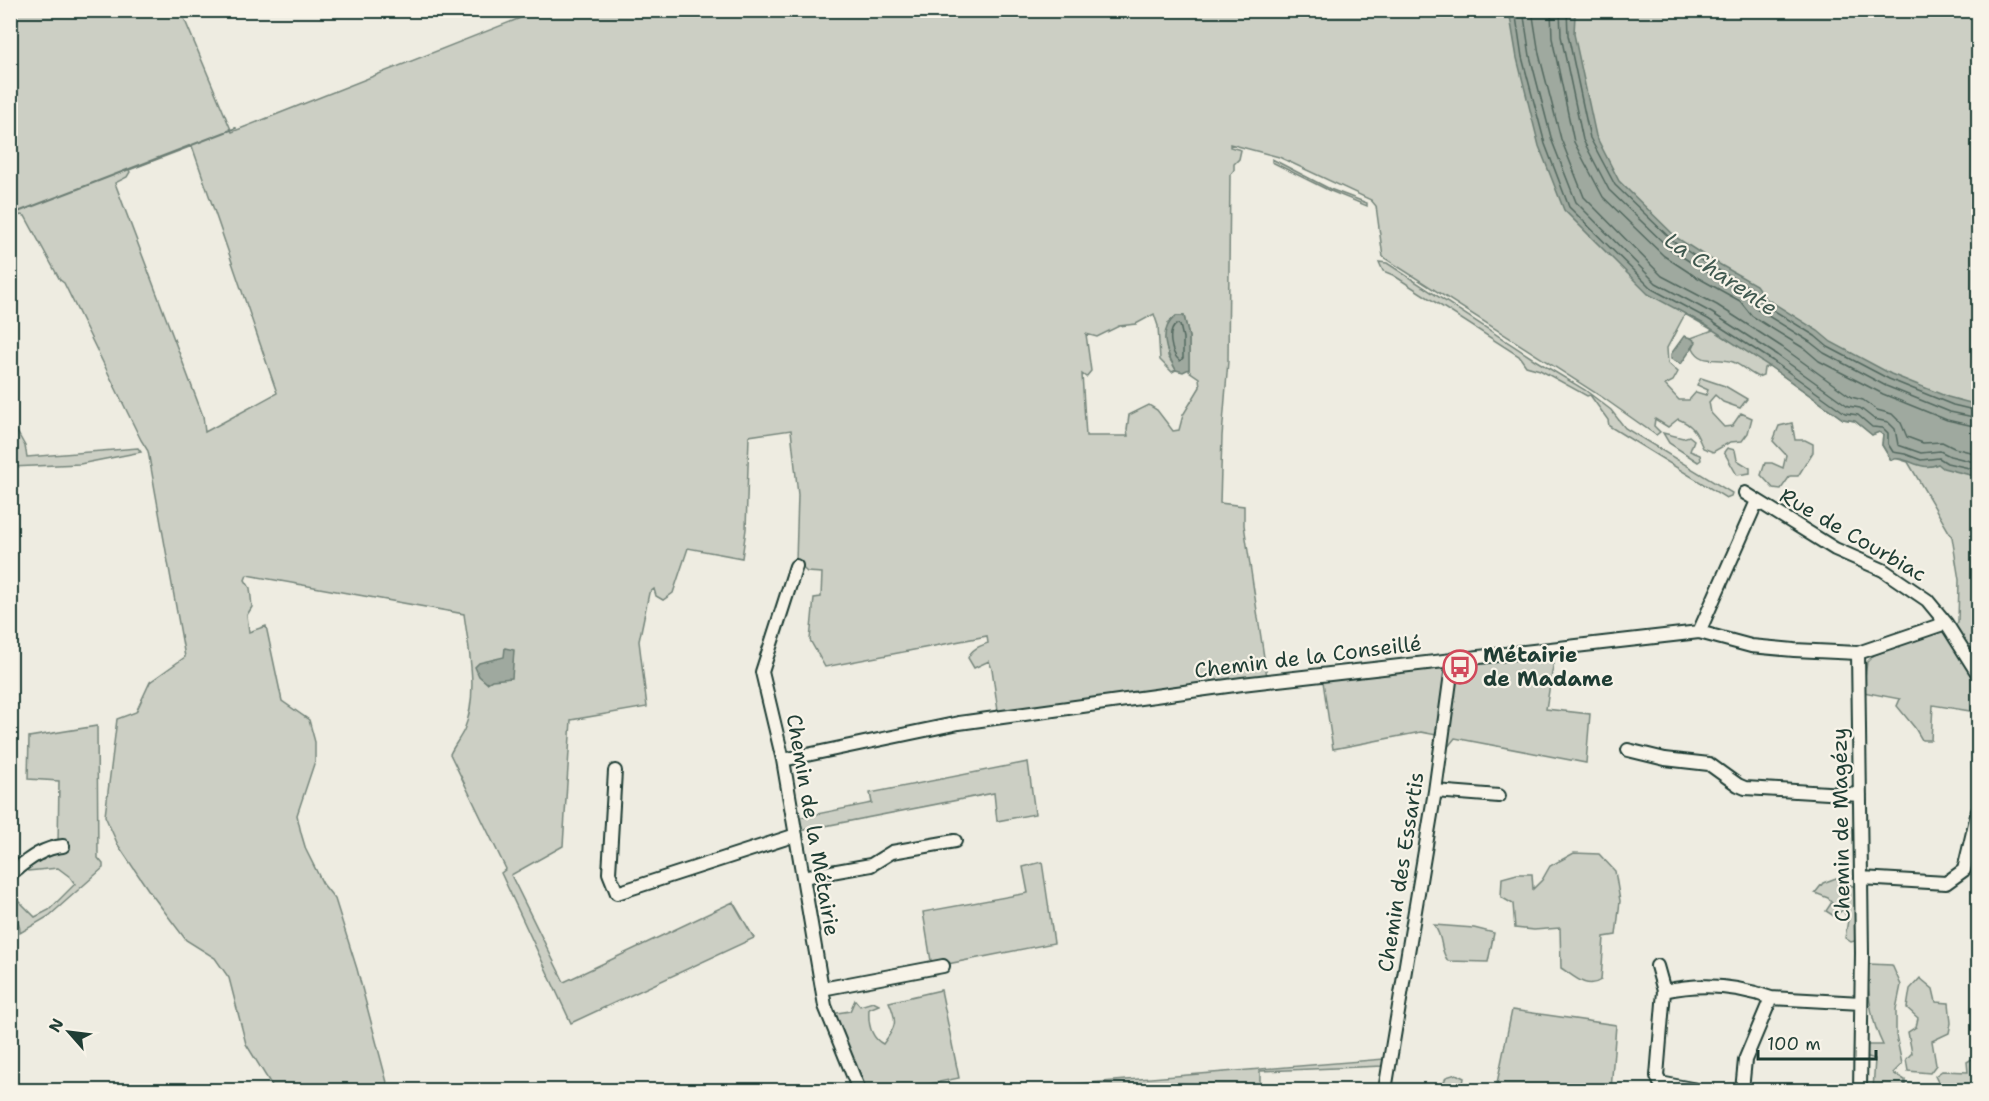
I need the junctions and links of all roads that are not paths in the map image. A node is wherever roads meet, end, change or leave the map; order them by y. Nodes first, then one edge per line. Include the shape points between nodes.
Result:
1 (1745, 493) dead end
2 (1757, 501) junction
3 (796, 566) dead end
4 (1946, 623) junction
5 (1699, 632) junction
6 (1858, 652) junction
7 (1453, 659) junction
8 (1978, 675) edge
9 (1628, 750) dead end
10 (783, 760) junction
11 (615, 771) dead end
12 (1435, 792) junction
13 (1860, 795) junction
14 (1499, 796) dead end
15 (1978, 811) edge
16 (796, 835) junction
17 (956, 841) dead end
18 (63, 846) dead end
19 (10, 874) edge
20 (803, 877) junction
21 (1861, 878) junction
22 (944, 966) dead end
23 (1657, 966) dead end
24 (822, 989) junction
25 (1664, 991) junction
26 (1770, 998) junction
27 (1861, 1003) junction
28 (1659, 1087) edge
29 (859, 1090) edge
30 (1385, 1090) edge
31 (1697, 1090) edge
32 (1742, 1090) edge
33 (1860, 1090) edge

1 - 2 street, Rue de Courbiac
2 - 4 street, Rue de Courbiac via 1835,549 1883,570 1927,600
2 - 5 street
3 - 10 street, Chemin de la Métairie via 762,672
4 - 6 street
4 - 8 street, Rue de Courbiac
5 - 6 street via 1751,646
5 - 7 street, Chemin de la Conseillé
6 - 13 street, Chemin de Magézy
7 - 10 street, Chemin de la Conseillé via 959,723
7 - 12 street, Chemin des Essartis
9 - 13 street via 1710,764 1745,788
10 - 16 street, Chemin de la Métairie
11 - 16 street via 609,873 617,893
12 - 14 street
12 - 30 street, Chemin des Essartis
13 - 21 street, Chemin de Magézy
15 - 21 street via 1964,870 1946,883
16 - 20 street, Chemin de la Métairie
17 - 20 street via 892,852 871,865
18 - 19 street via 40,852
20 - 24 street, Chemin de la Métairie
21 - 27 street, Chemin de Magézy
22 - 24 street
23 - 25 street
24 - 29 street, Chemin de la Métairie via 825,1006
25 - 26 street via 1690,985 1748,990
25 - 28 street
26 - 27 street
26 - 32 street via 1745,1060
27 - 33 street, Chemin de Magézy
28 - 31 street

